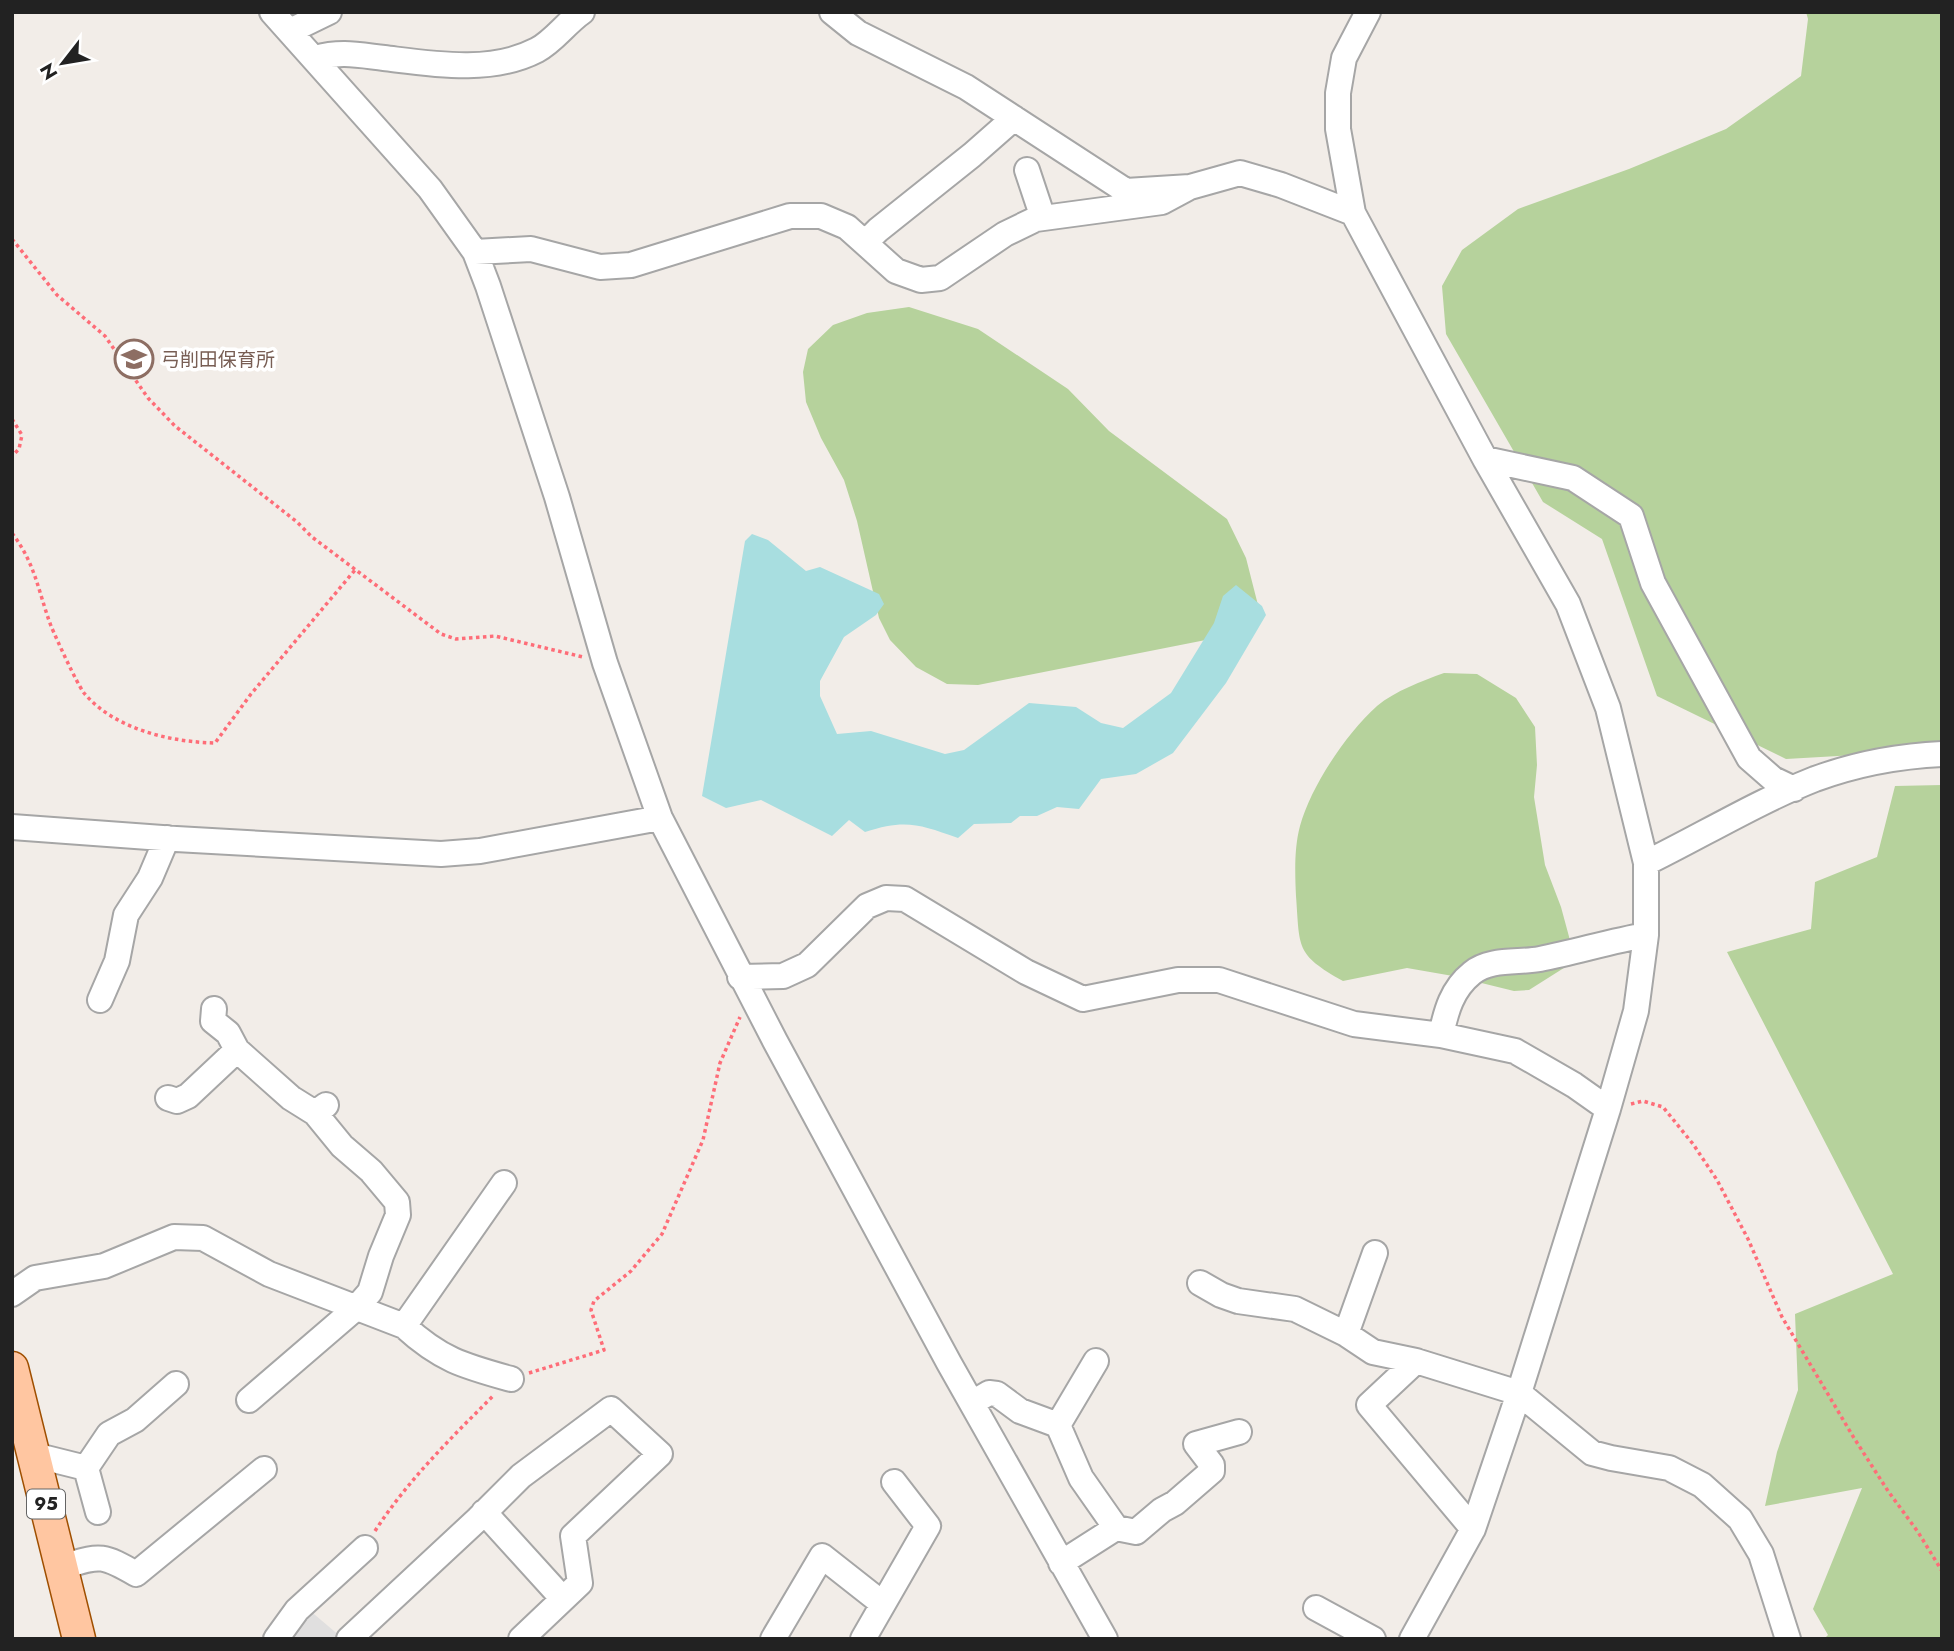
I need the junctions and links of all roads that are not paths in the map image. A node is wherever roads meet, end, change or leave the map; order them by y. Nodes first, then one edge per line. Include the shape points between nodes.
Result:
1 (272, 12) edge
2 (329, 12) edge
3 (582, 12) edge
4 (832, 12) edge
5 (1368, 12) edge
6 (290, 31) junction
7 (315, 58) junction
8 (1014, 118) junction
9 (1027, 170) dead end
10 (1190, 187) junction
11 (1353, 213) junction
12 (1043, 218) junction
13 (865, 243) junction
14 (475, 252) junction
15 (1485, 459) junction
16 (1942, 754) edge
17 (1794, 789) junction
18 (660, 818) junction
19 (12, 827) edge
20 (167, 838) junction
21 (1646, 863) junction
22 (1646, 935) junction
23 (745, 986) junction
24 (100, 1000) dead end
25 (214, 1009) dead end
26 (1441, 1035) junction
27 (237, 1050) junction
28 (168, 1098) dead end
29 (1608, 1109) junction
30 (504, 1183) dead end
31 (1374, 1253) dead end
32 (1200, 1283) dead end
33 (12, 1294) edge
34 (356, 1308) junction
35 (404, 1326) junction
36 (1346, 1334) junction
37 (1096, 1361) dead end
38 (1416, 1361) junction
39 (12, 1368) edge
40 (511, 1378) road end
41 (176, 1384) dead end
42 (1519, 1393) junction
43 (248, 1400) dead end
44 (972, 1403) junction
45 (1058, 1425) junction
46 (1239, 1432) dead end
47 (34, 1455) junction
48 (86, 1468) junction
49 (264, 1469) dead end
50 (894, 1482) dead end
51 (98, 1512) dead end
52 (484, 1513) junction
53 (1116, 1528) junction
54 (1473, 1529) junction
55 (365, 1548) road end
56 (1061, 1563) junction
57 (61, 1567) junction
58 (563, 1599) junction
59 (883, 1604) junction
60 (1316, 1608) dead end
61 (79, 1639) edge
62 (276, 1639) edge
63 (349, 1639) edge
64 (521, 1639) edge
65 (773, 1639) edge
66 (863, 1639) edge
67 (1105, 1639) edge
68 (1373, 1639) edge
69 (1412, 1639) edge
70 (1788, 1639) edge

1 - 6 street
2 - 6 street
3 - 7 street via 540,49 480,65 335,53
4 - 8 street via 858,33 966,87
5 - 11 street via 1344,58 1338,93 1338,129
6 - 7 street
7 - 14 street via 430,189
8 - 10 street via 1126,191
8 - 13 street
9 - 12 street
10 - 11 street via 1240,173
10 - 12 street via 1162,202
11 - 15 street
12 - 13 street via 1005,234 940,278 921,280 896,271
13 - 14 street via 821,216 790,216 631,265 600,267 531,250
14 - 18 street via 557,496 605,663
15 - 17 street via 1573,478 1631,516 1653,583 1749,758 1773,779
15 - 21 street via 1568,604 1608,708
16 - 17 street via 1903,756 1854,767
17 - 21 street
18 - 20 street via 442,854
18 - 23 street
19 - 20 street
20 - 24 street via 150,878 125,915 117,961
21 - 22 street
22 - 26 street via 1539,959 1494,963 1473,972 1447,1007
22 - 29 street via 1636,1011
23 - 26 street via 807,965 866,906 886,898 905,899 1026,972 1083,999 1178,980 1219,980 1354,1024
23 - 44 street
25 - 27 street via 213,1021 228,1033
26 - 29 street via 1515,1051
27 - 28 street via 188,1096 177,1101
27 - 34 street via 291,1098 321,1109 342,1146 397,1202 398,1215 370,1292
29 - 42 street
30 - 35 street
31 - 36 street
32 - 36 street via 1238,1301 1295,1308
33 - 34 street via 35,1278 104,1266 174,1237 203,1238 269,1274
34 - 35 street
34 - 43 street
35 - 40 street via 427,1347 461,1365
36 - 38 street via 1373,1352
37 - 45 street
38 - 42 street
38 - 54 street via 1369,1405
39 - 47 main road, 95
41 - 48 street via 135,1420 109,1434
42 - 54 street
42 - 70 street via 1592,1453 1669,1468 1702,1485 1740,1518 1761,1554
44 - 45 street via 989,1393 997,1394 1020,1411
44 - 56 street
45 - 53 street via 1081,1478
46 - 53 street via 1196,1444 1212,1471 1136,1532
47 - 48 street
47 - 57 main road, 95
48 - 51 street
49 - 57 street via 135,1574 110,1559 95,1557
50 - 59 street via 928,1526
52 - 58 street
52 - 58 street via 521,1476 611,1409 660,1454 573,1536 580,1583
52 - 63 street
53 - 56 street
54 - 69 street
55 - 62 street via 297,1611
56 - 67 street
57 - 61 main road, 95
58 - 64 street
59 - 65 street via 822,1556
59 - 66 street
60 - 68 street

